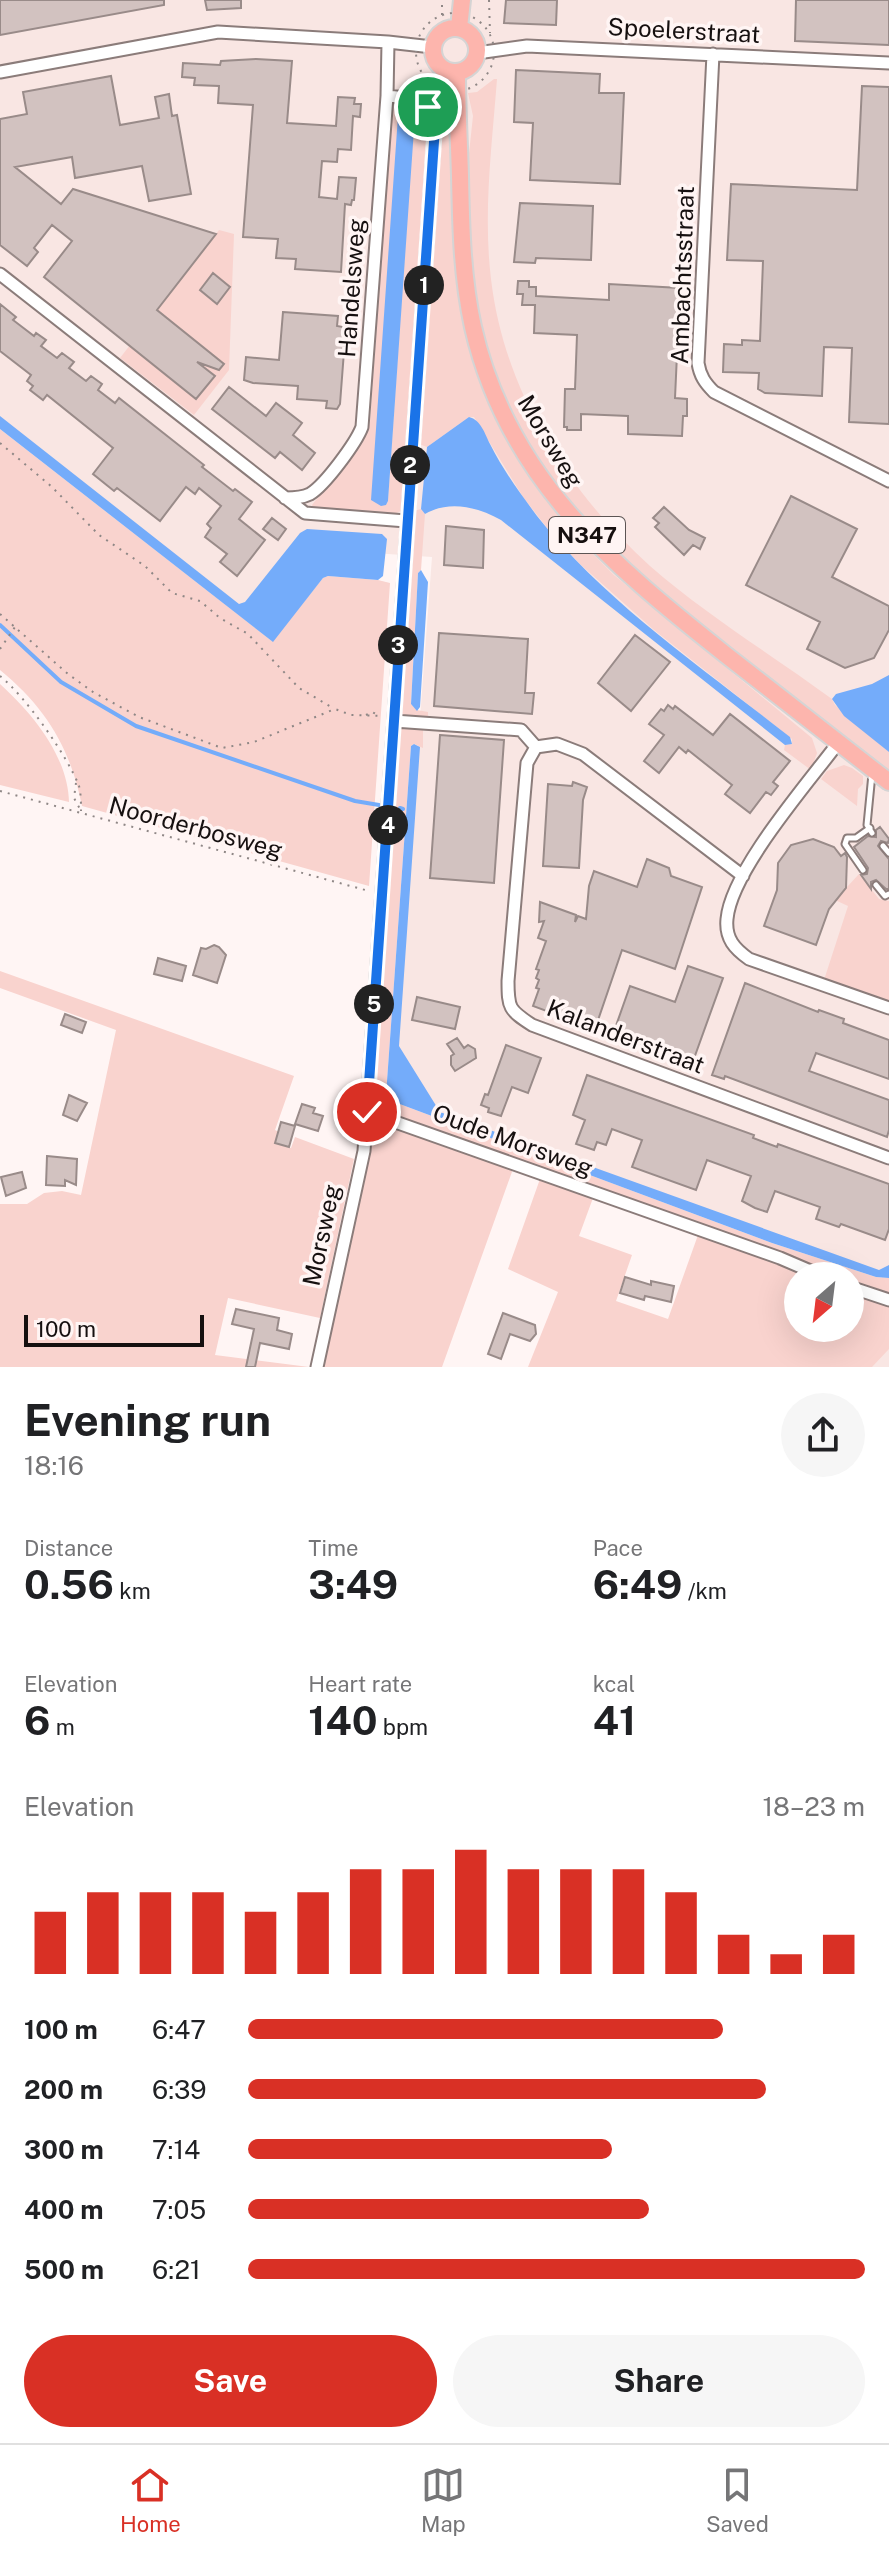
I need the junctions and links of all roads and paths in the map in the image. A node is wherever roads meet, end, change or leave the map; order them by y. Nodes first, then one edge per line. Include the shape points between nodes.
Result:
1 (442, 0) edge
2 (489, 0) edge
3 (460, 14) edge
4 (442, 15) junction
5 (490, 35) junction
6 (388, 42) junction
7 (424, 46) junction
8 (494, 50) junction
9 (477, 53) junction
10 (713, 54) junction
11 (889, 63) edge
12 (0, 72) edge
13 (457, 73) junction
14 (457, 92) junction
15 (387, 96) junction
16 (0, 274) edge
17 (0, 443) edge
18 (889, 481) edge
19 (285, 498) junction
20 (406, 521) junction
21 (0, 614) edge
22 (15, 627) junction
23 (0, 649) edge
24 (0, 676) edge
25 (335, 709) junction
26 (394, 721) junction
27 (838, 743) junction
28 (536, 747) junction
29 (872, 769) junction
30 (76, 781) junction
31 (889, 782) edge
32 (0, 791) edge
33 (81, 812) junction
34 (883, 846) dead end
35 (889, 853) edge
36 (863, 870) dead end
37 (743, 876) junction
38 (876, 885) dead end
39 (889, 894) edge
40 (383, 895) junction
41 (889, 1008) edge
42 (367, 1112) junction
43 (889, 1158) edge
44 (789, 1262) edge
45 (864, 1292) edge
46 (889, 1300) edge
47 (317, 1367) edge

1 - 4 path
2 - 5 path
3 - 4 path
3 - 5 path via 473,17
3 - 7 main road
3 - 9 main road
4 - 7 path via 426,24
5 - 8 path
6 - 7 street
6 - 12 street via 218,32
6 - 15 street, Handelsweg
7 - 13 main road via 436,64
7 - 14 path via 417,64 426,79
8 - 9 street, Spoelerstraat
8 - 10 street, Spoelerstraat via 527,46
8 - 14 path via 486,75
9 - 13 main road via 468,68
10 - 11 street, Spoelerstraat
10 - 18 street, Ambachtsstraat via 700,373 714,392
13 - 14 main road, Morsweg / N347
14 - 27 main road, Morsweg / N347 via 463,259 473,327 485,369 526,456 575,523 640,586
15 - 19 street, Handelsweg via 362,427 317,488
15 - 20 street via 422,101 435,120
16 - 19 street
17 - 25 path via 99,535 145,566 172,593 200,601 248,634 299,688
19 - 20 street via 305,513
20 - 26 street
21 - 22 path
22 - 23 path
22 - 25 path via 93,692 139,717 222,748 254,742
24 - 30 path via 33,712
25 - 26 path
26 - 28 street via 521,730
26 - 40 street
27 - 29 main road, Morsweg / N347
27 - 37 street
28 - 37 street via 557,744 583,754
28 - 43 street, Kalanderstraat via 527,763 508,981 513,1013 532,1025
29 - 31 main road, Morsweg / N347
29 - 36 lane via 867,825 871,830 847,838 845,844
30 - 33 path
30 - 33 path via 74,798
32 - 33 path, Noorderbosweg
33 - 40 path, Noorderbosweg
34 - 35 lane
37 - 41 street via 727,918 734,949 749,959
38 - 39 lane
40 - 42 street
42 - 44 street, Oude Morsweg
42 - 47 street, Morsweg via 364,1151
45 - 46 street

